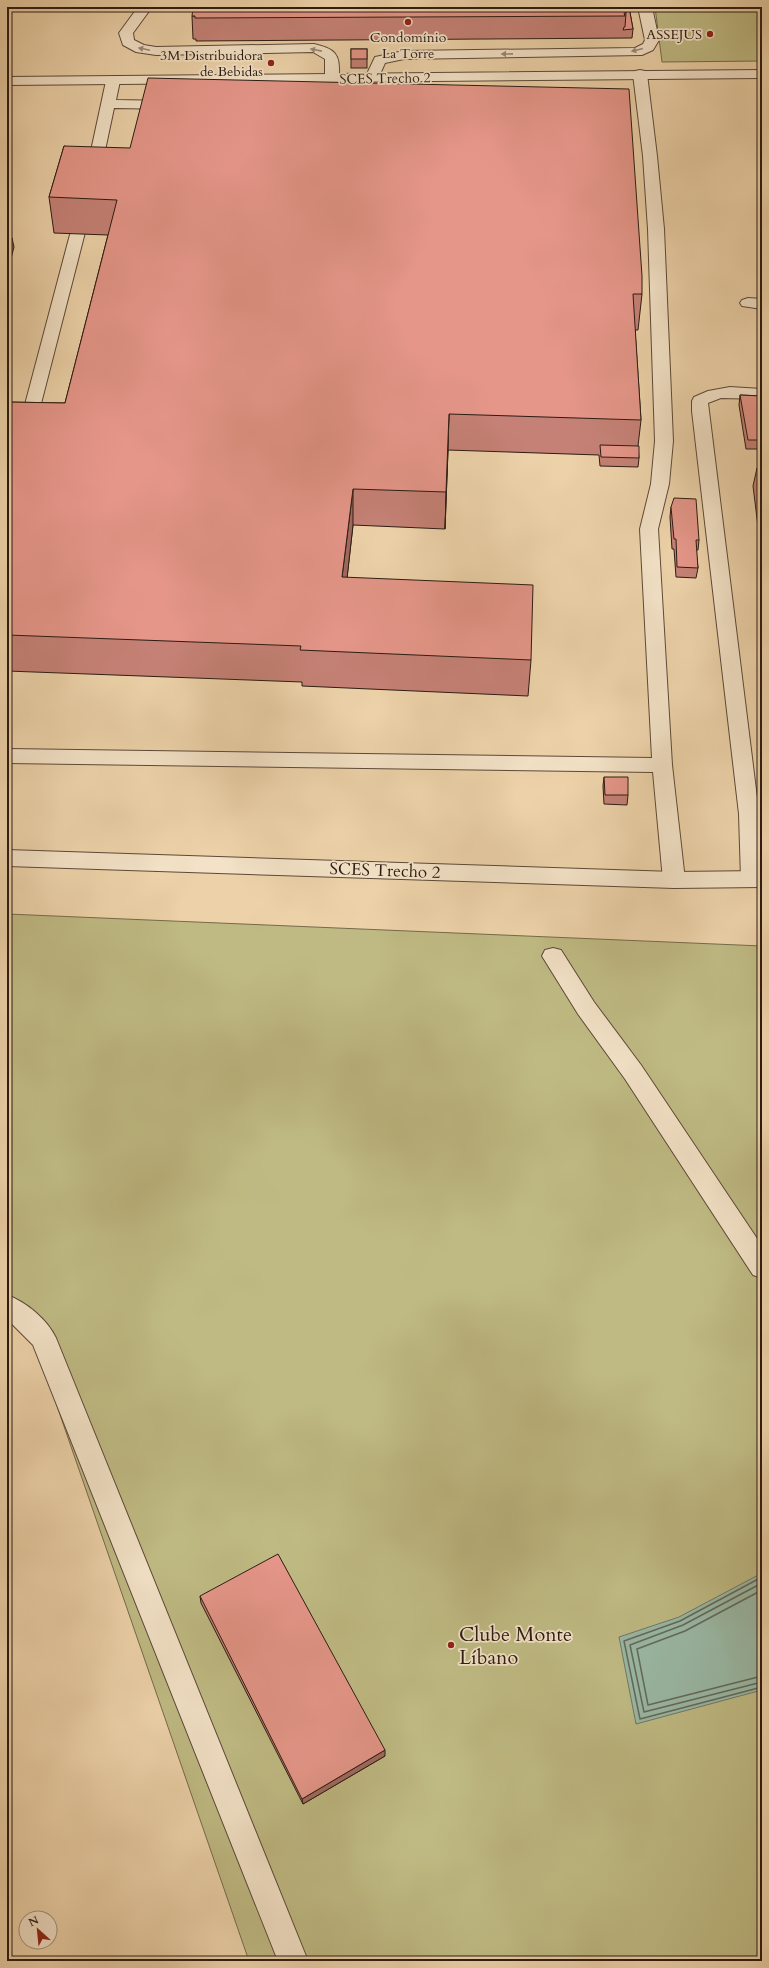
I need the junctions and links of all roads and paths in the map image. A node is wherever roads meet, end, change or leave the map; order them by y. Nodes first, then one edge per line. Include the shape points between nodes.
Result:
1 (145, 7) edge
2 (645, 7) edge
3 (640, 74) junction
4 (762, 74) edge
5 (332, 78) junction
6 (372, 78) junction
7 (113, 81) junction
8 (7, 82) edge
9 (108, 104) junction
10 (188, 105) edge
11 (762, 394) edge
12 (23, 442) edge
13 (7, 756) edge
14 (662, 766) junction
15 (7, 858) edge
16 (757, 879) edge
17 (674, 880) junction
18 (553, 956) dead end
19 (762, 1267) edge
20 (7, 1306) edge
21 (293, 1961) edge

5 -> 1 street via 332,58 314,48 156,51 141,49 128,42 126,33
2 -> 6 street via 652,40 648,47 637,52 404,55 380,60
3 - 4 street, SCES Trecho 2
3 - 6 street, SCES Trecho 2
3 - 14 street via 656,229 664,441 660,484 649,529
5 - 6 street, SCES Trecho 2
5 - 7 street, SCES Trecho 2
7 - 8 street, SCES Trecho 2
7 - 9 street
9 - 10 street
9 - 12 street via 91,182
11 - 16 street via 720,393 707,396 700,401
13 - 14 street
14 - 17 street
15 - 17 street, SCES Trecho 2
16 - 17 street, SCES Trecho 2
18 - 19 street
20 - 21 street via 17,1312 43,1338

